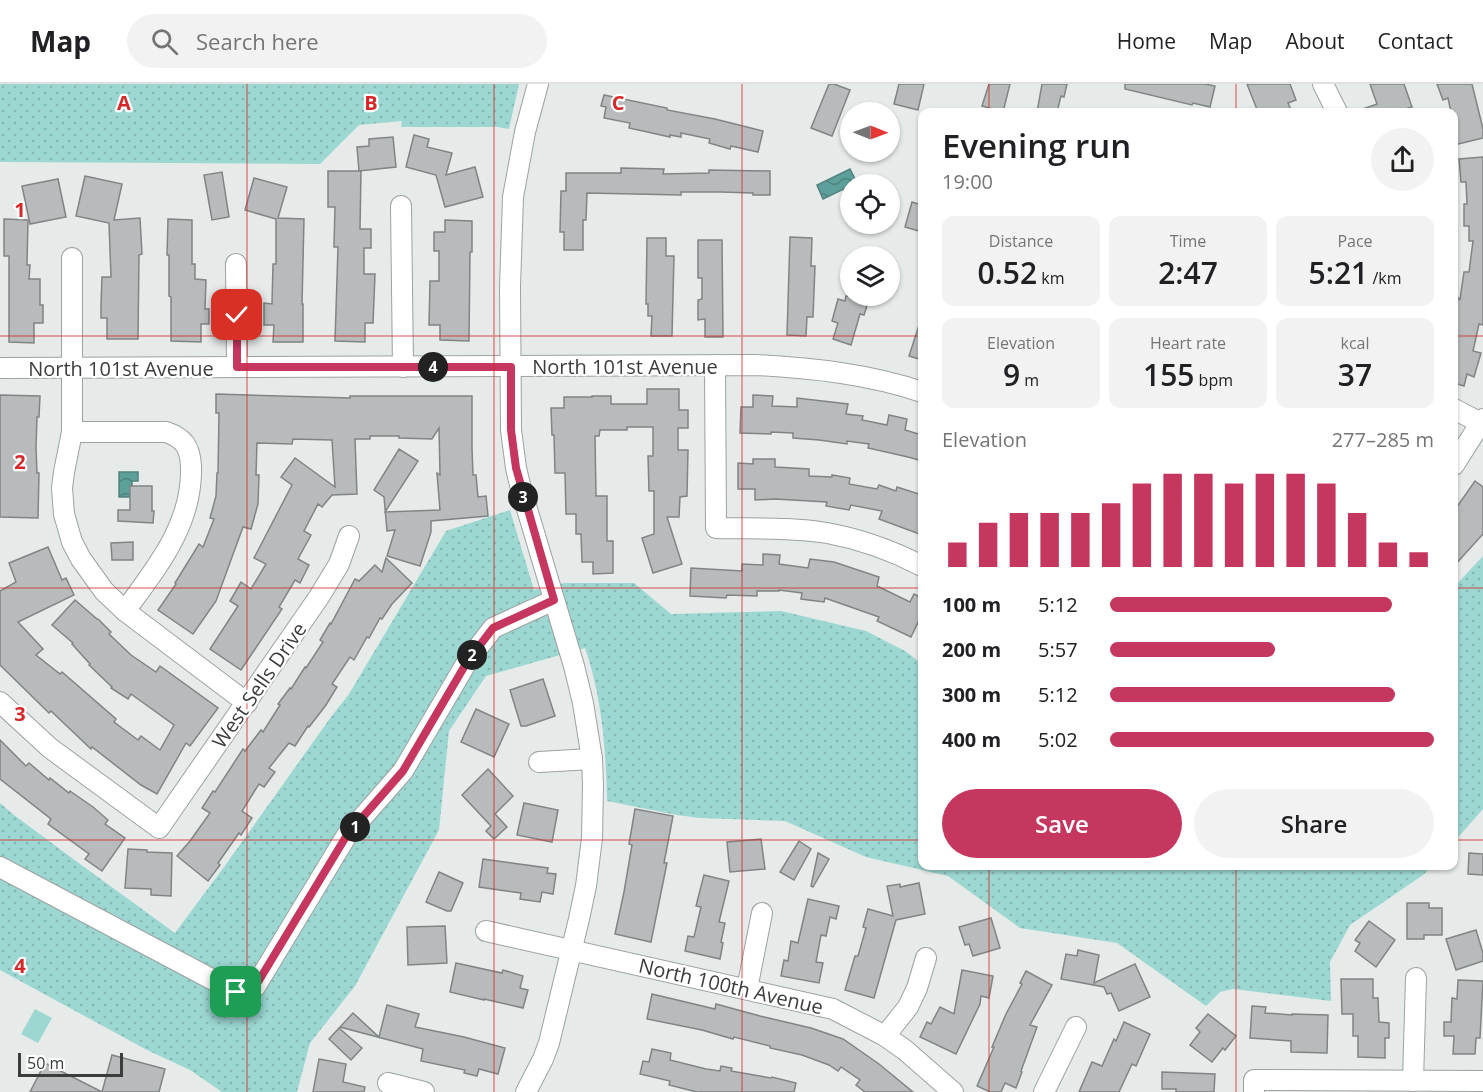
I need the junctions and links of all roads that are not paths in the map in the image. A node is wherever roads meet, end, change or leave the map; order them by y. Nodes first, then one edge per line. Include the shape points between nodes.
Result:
1 (538, 84) edge
2 (1323, 84) edge
3 (1335, 108) edge
4 (400, 206) dead end
5 (72, 258) dead end
6 (236, 264) dead end
7 (715, 365) junction
8 (237, 367) junction
9 (511, 367) junction
10 (0, 368) edge
11 (72, 368) junction
12 (403, 368) junction
13 (918, 391) edge
14 (1458, 411) edge
15 (1482, 421) edge
16 (72, 432) junction
17 (1458, 459) edge
18 (349, 536) dead end
19 (918, 565) edge
20 (554, 600) junction
21 (125, 611) junction
22 (0, 702) edge
23 (247, 703) junction
24 (592, 759) junction
25 (539, 762) dead end
26 (0, 867) edge
27 (762, 913) dead end
28 (486, 931) dead end
29 (572, 950) junction
30 (927, 958) dead end
31 (1416, 978) dead end
32 (747, 989) junction
33 (1076, 1027) dead end
34 (885, 1036) junction
35 (1413, 1081) junction
36 (1483, 1081) edge
37 (388, 1083) dead end
38 (1254, 1086) edge
39 (424, 1092) edge
40 (526, 1092) edge
41 (953, 1092) edge
42 (1044, 1092) edge

1 - 9 street via 513,197
2 - 3 street
4 - 12 street
5 - 11 street
6 - 8 street
7 - 9 street, North 101st Avenue
7 - 13 street, North 101st Avenue via 829,371
7 - 19 street via 716,528 827,533 878,547
8 - 11 street, North 101st Avenue
8 - 12 street, North 101st Avenue
9 - 12 street, North 101st Avenue
9 - 20 street via 511,430 516,468
10 - 11 street, North 101st Avenue
11 - 16 street
14 - 15 street
15 - 17 street
16 - 21 street via 62,488 72,542 104,591
16 - 21 street via 166,432 182,440 191,456 189,500 183,518 155,570
18 - 23 street, West Sells Drive via 320,597
20 - 24 street via 584,703
20 - 26 street via 493,628 467,662 403,771 347,835 255,987 236,992
21 - 23 street
22 - 23 street, West Sells Drive via 75,768 159,828
24 - 25 street
24 - 29 street via 590,864
27 - 32 street
28 - 29 street, North 100th Avenue
29 - 32 street, North 100th Avenue
29 - 40 street via 549,1043
30 - 34 street via 908,1007
31 - 35 street
32 - 34 street, North 100th Avenue via 833,1009
33 - 42 street
34 - 41 street, North 100th Avenue
35 - 36 street
35 - 38 street
37 - 39 street

